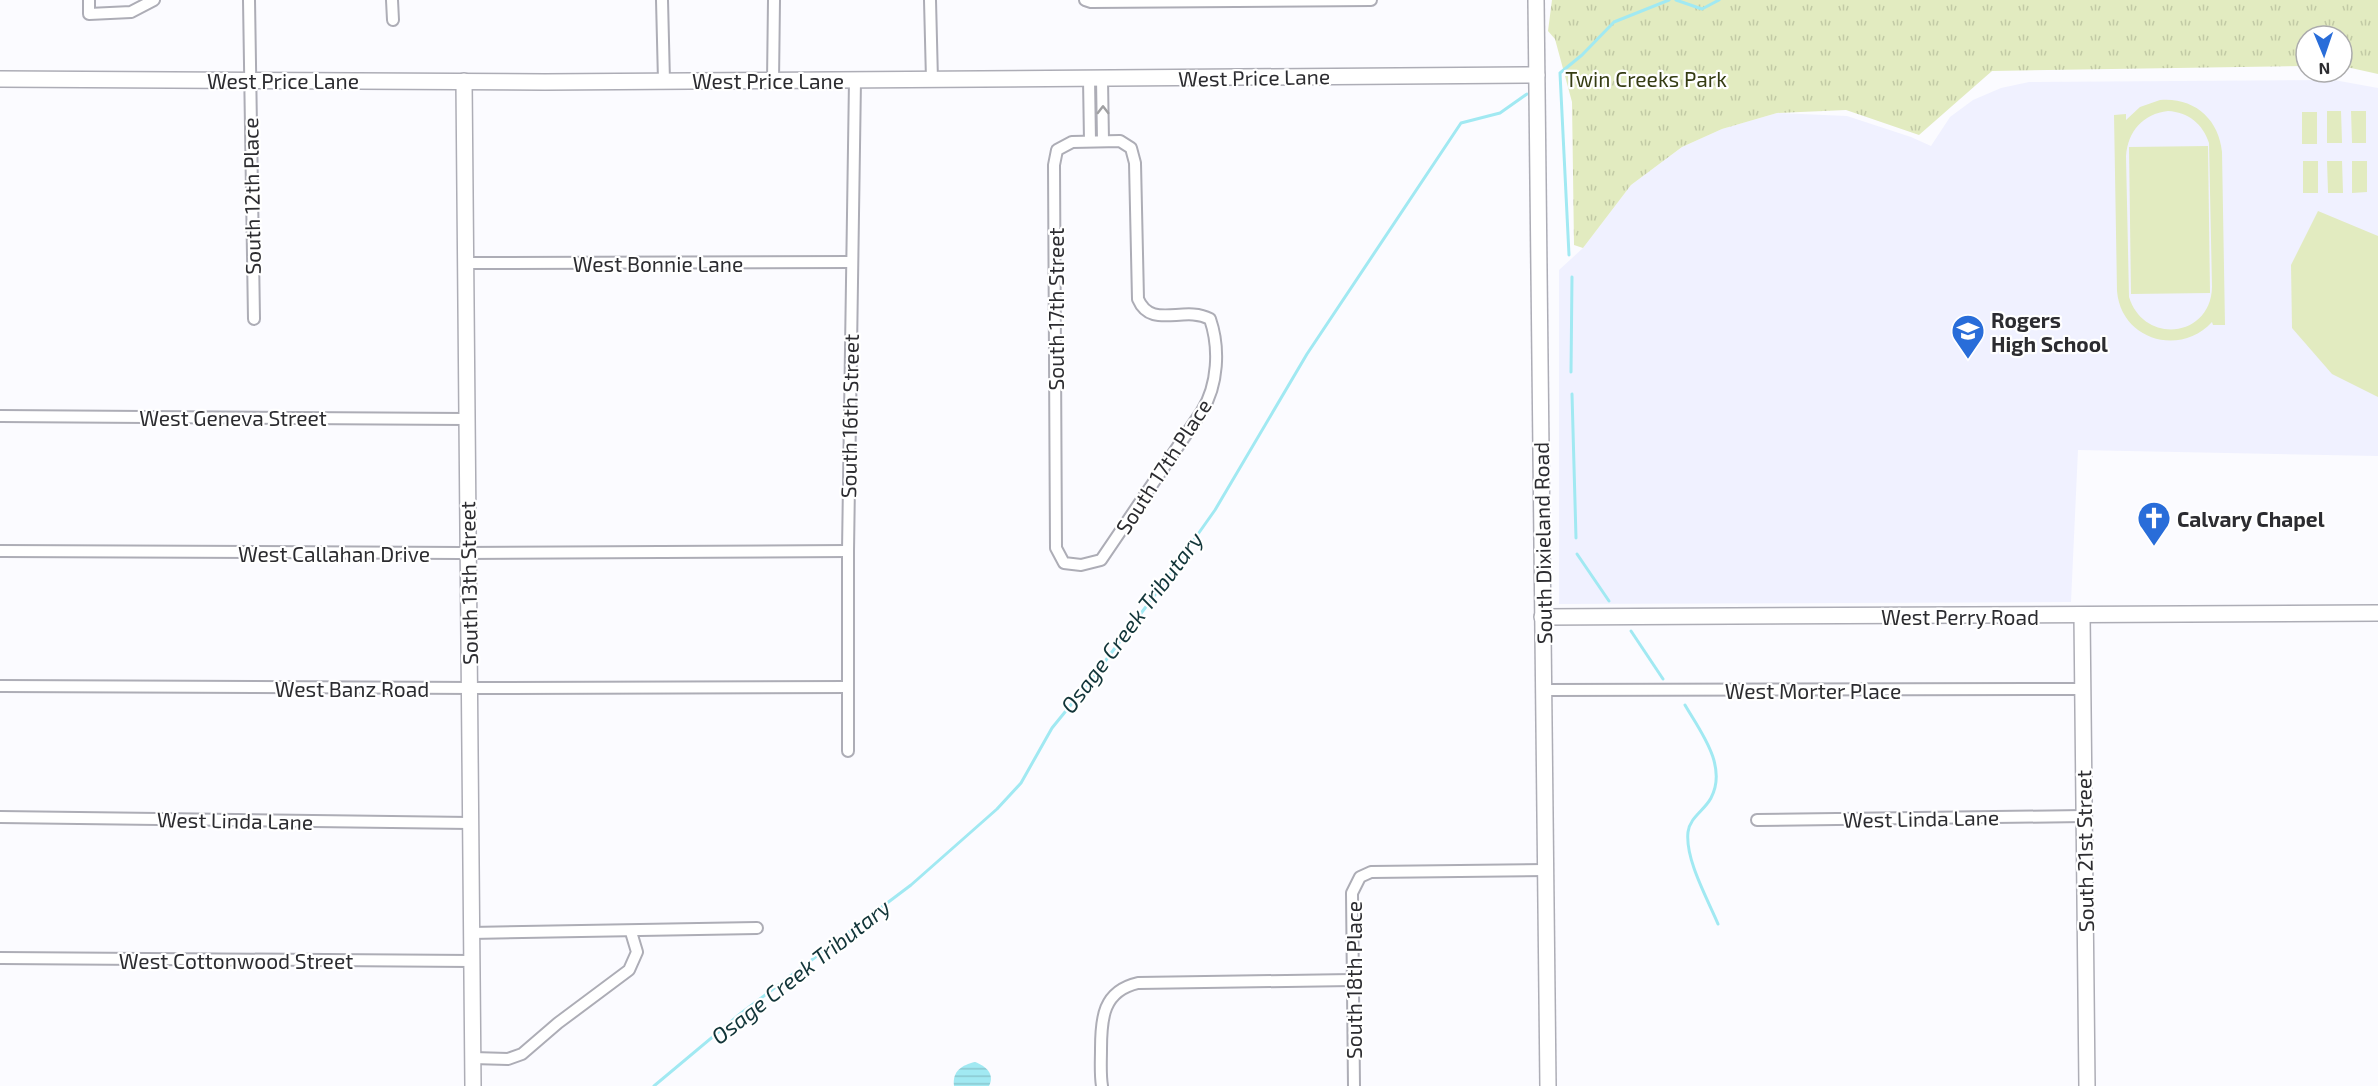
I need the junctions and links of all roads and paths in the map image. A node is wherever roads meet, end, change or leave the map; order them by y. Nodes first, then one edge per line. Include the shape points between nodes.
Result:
1 (89, 0) edge
2 (154, 0) edge
3 (249, 0) edge
4 (393, 0) edge
5 (662, 0) edge
6 (774, 0) edge
7 (930, 0) edge
8 (1085, 0) edge
9 (1371, 0) edge
10 (1536, 0) edge
11 (393, 20) dead end
12 (1537, 75) junction
13 (0, 79) edge
14 (1096, 79) junction
15 (249, 80) junction
16 (855, 80) junction
17 (932, 80) junction
18 (464, 81) junction
19 (664, 81) junction
20 (773, 81) junction
21 (1090, 141) junction
22 (1103, 141) junction
23 (852, 262) junction
24 (465, 263) junction
25 (254, 319) dead end
26 (0, 416) edge
27 (466, 419) junction
28 (0, 551) edge
29 (848, 551) junction
30 (468, 553) junction
31 (1064, 563) joint
32 (2378, 613) edge
33 (2082, 615) junction
34 (1542, 617) junction
35 (0, 686) edge
36 (848, 687) junction
37 (469, 688) junction
38 (2082, 689) junction
39 (1543, 690) junction
40 (848, 752) dead end
41 (2084, 816) junction
42 (0, 817) edge
43 (1757, 820) dead end
44 (470, 823) junction
45 (1546, 870) junction
46 (757, 928) dead end
47 (631, 932) junction
48 (471, 933) junction
49 (0, 958) edge
50 (472, 961) junction
51 (1352, 980) junction
52 (473, 1058) junction
53 (473, 1086) edge
54 (1102, 1086) edge
55 (1354, 1086) edge
56 (1548, 1086) edge
57 (2087, 1086) edge

1 - 2 street via 90,14 131,12
3 - 15 street, South 12th Place
4 - 11 street
5 - 19 street
6 - 20 street
7 - 17 street
8 - 9 street
10 - 12 street, South Dixieland Road
12 - 14 street, West Price Lane
12 - 34 street, South Dixieland Road
13 - 15 street, West Price Lane
14 - 17 street, West Price Lane
14 - 21 street
22 -> 14 street
15 - 18 street, West Price Lane
15 - 25 street, South 12th Place
16 - 17 street, West Price Lane
16 - 20 street, West Price Lane
16 - 23 street, South 16th Street
18 - 19 street, West Price Lane
18 - 24 street, South 13th Street
19 - 20 street, West Price Lane
21 - 22 street, South 17th Place
21 - 31 street, South 17th Street via 1071,142 1057,150 1054,165 1056,548
22 - 31 street, South 17th Place via 1120,141 1131,148 1135,163 1138,299 1143,310 1151,315 1190,314 1210,319 1215,376 1206,405 1101,560 1081,565
23 - 24 street, West Bonnie Lane
23 - 29 street, South 16th Street
24 - 27 street, South 13th Street
26 - 27 street, West Geneva Street
27 - 30 street, South 13th Street
28 - 30 street, West Callahan Drive
29 - 30 street, West Callahan Drive
29 - 36 street, South 16th Street
30 - 37 street, South 13th Street
32 - 33 street, West Perry Road
33 - 34 street, West Perry Road
33 - 38 street, South 21st Street
34 - 39 street, South Dixieland Road
35 - 37 street, West Banz Road
36 - 37 street, West Banz Road
36 - 40 street, South 16th Street
37 - 44 street, South 13th Street
38 - 39 street, West Morter Place
38 - 41 street, South 21st Street
39 - 45 street, South Dixieland Road
41 - 43 street, West Linda Lane
41 - 57 street, South 21st Street
42 - 44 street, West Linda Lane
44 - 48 street, South 13th Street
45 - 51 street, South 18th Place via 1371,872 1360,877 1352,893
45 - 56 street, South Dixieland Road
46 - 47 street
47 - 48 street
47 - 52 street via 637,952 629,970 522,1054 508,1059
48 - 50 street, South 13th Street
49 - 50 street, West Cottonwood Street
50 - 52 street, South 13th Street
51 - 54 street via 1138,983 1121,988 1102,1021
51 - 55 street, South 18th Place
52 - 53 street, South 13th Street

